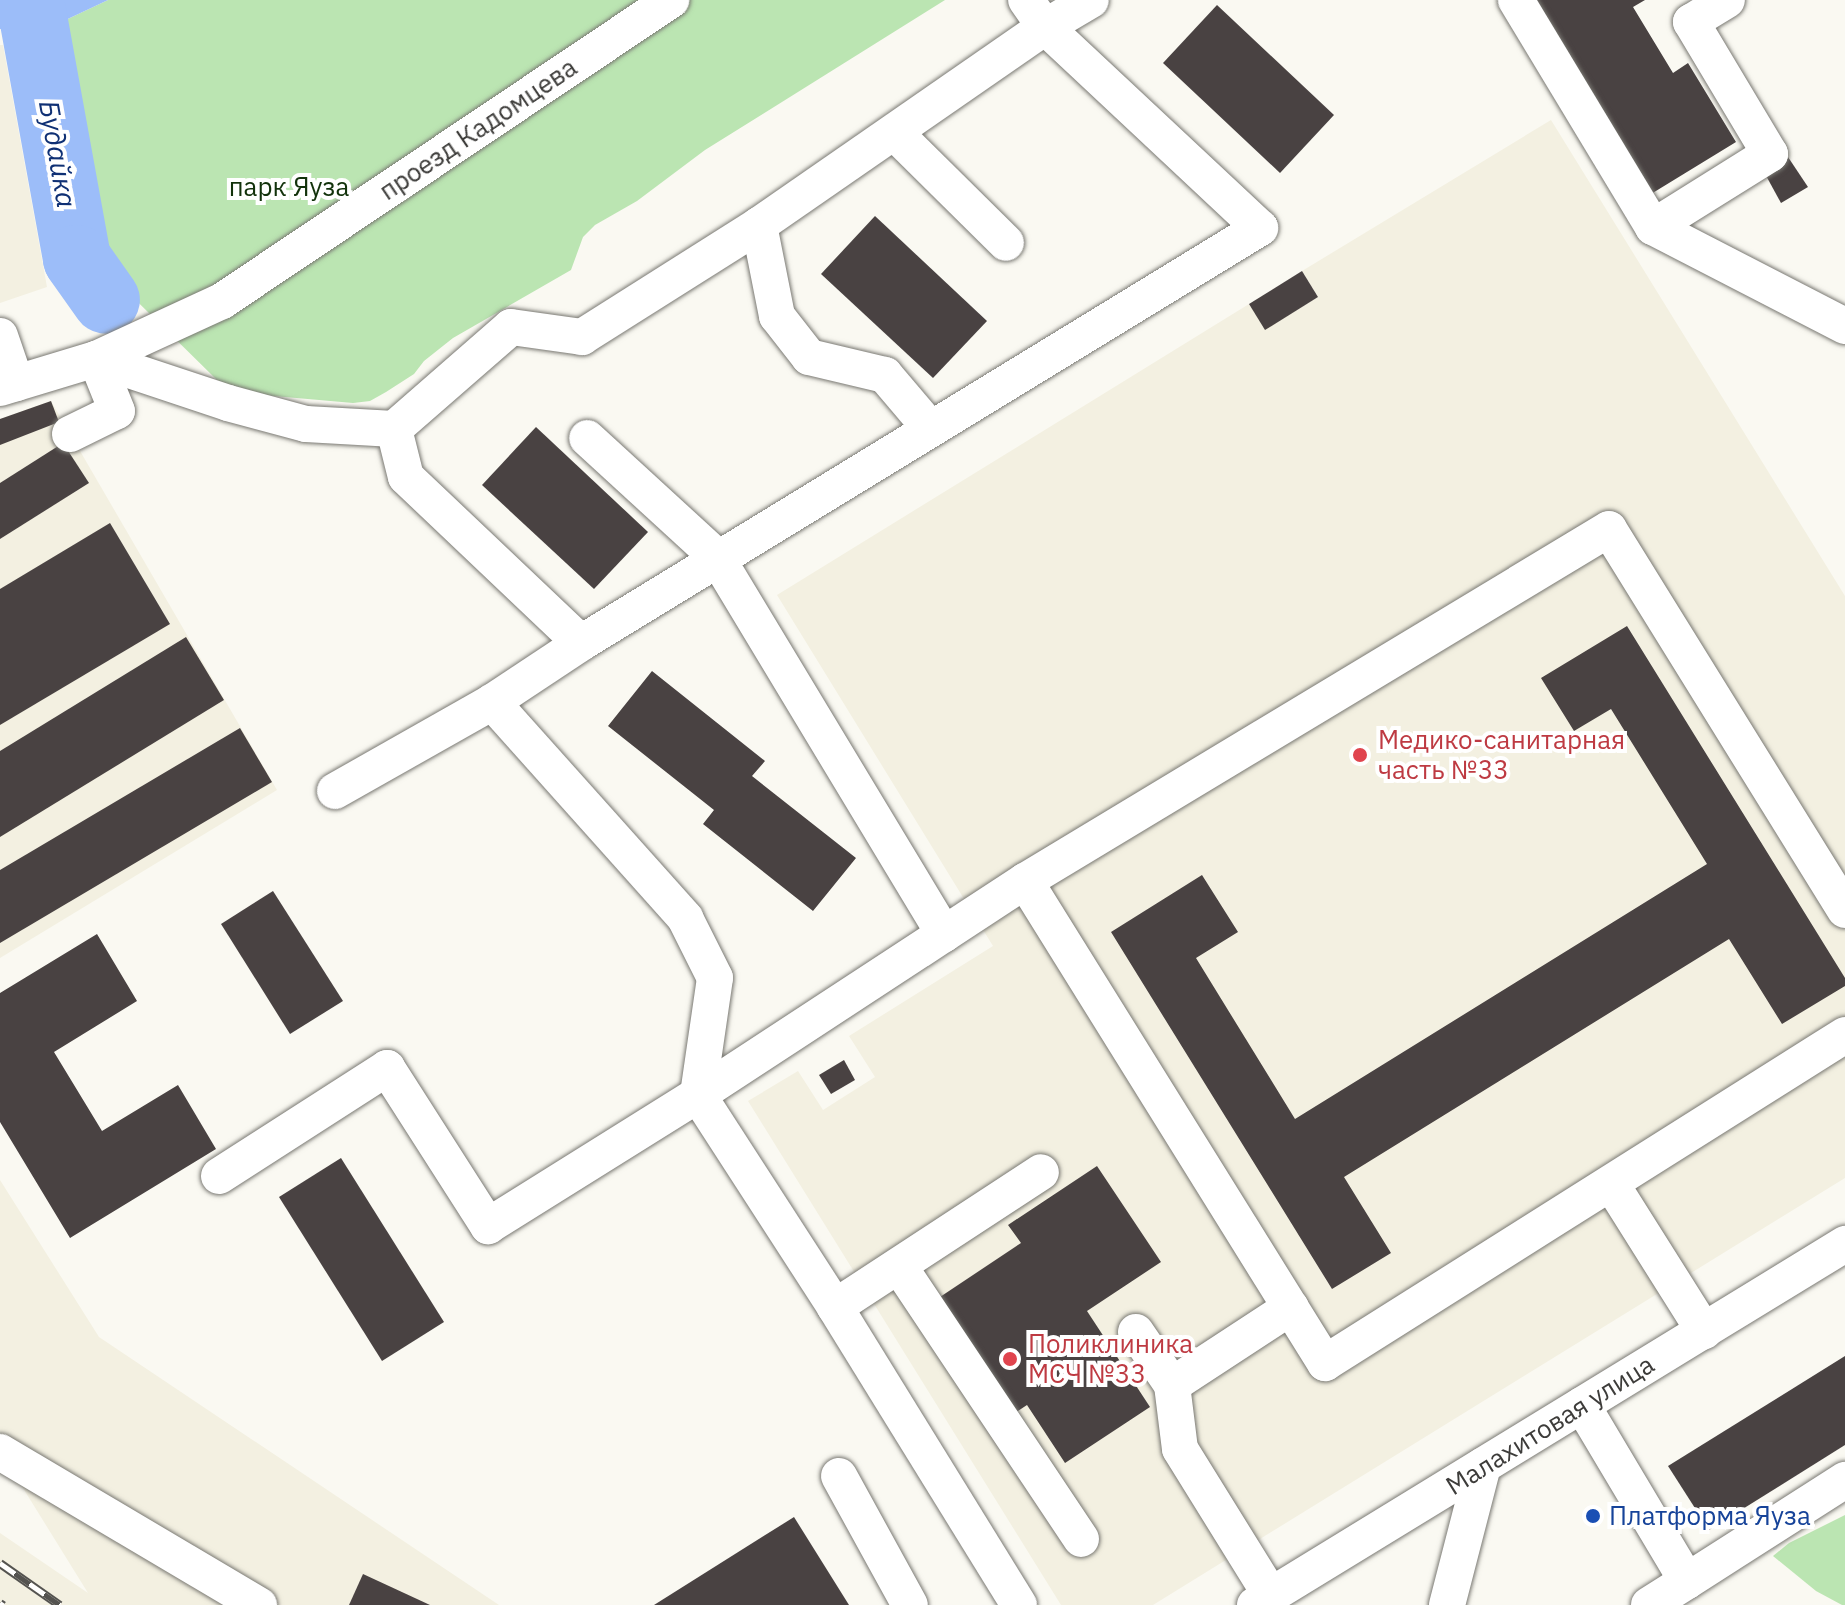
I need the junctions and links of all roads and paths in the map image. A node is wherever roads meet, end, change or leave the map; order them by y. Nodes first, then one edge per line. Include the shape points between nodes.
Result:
1 (671, 0) edge
2 (1091, 0) edge
3 (1516, 0) edge
4 (1727, 0) edge
5 (1035, 13) edge
6 (895, 133) junction
7 (759, 225) junction
8 (1653, 227) junction
9 (1006, 243) dead end
10 (1845, 326) edge
11 (0, 336) edge
12 (106, 354) junction
13 (8, 386) edge
14 (930, 428) junction
15 (394, 429) junction
16 (70, 434) dead end
17 (587, 438) dead end
18 (717, 557) junction
19 (581, 643) junction
20 (492, 702) junction
21 (335, 791) dead end
22 (1025, 881) junction
23 (1845, 910) edge
24 (944, 934) junction
25 (1845, 1035) edge
26 (698, 1095) junction
27 (1041, 1172) dead end
28 (219, 1176) dead end
29 (1612, 1185) junction
30 (1845, 1244) edge
31 (899, 1266) junction
32 (835, 1307) junction
33 (1291, 1307) junction
34 (1704, 1331) junction
35 (1136, 1332) dead end
36 (1172, 1385) junction
37 (1582, 1405) junction
38 (0, 1452) edge
39 (1483, 1466) junction
40 (839, 1476) dead end
41 (1845, 1480) edge
42 (1081, 1539) dead end
43 (1687, 1581) junction
44 (1263, 1600) edge
45 (259, 1605) edge
46 (910, 1605) edge
47 (1019, 1605) edge
48 (1447, 1605) edge
49 (1649, 1605) edge

1 - 12 street, проезд Кадомцева via 222,301
2 - 5 street
3 - 8 street
4 - 8 street via 1691,22 1770,154
5 - 6 street
5 - 14 street via 1260,228
6 - 7 street
6 - 9 street
7 - 14 street via 777,316 809,357 885,375
7 - 15 street via 582,337 511,327
8 - 10 street
11 - 13 street
12 - 13 street, проезд Кадомцева
12 - 15 street via 228,403 306,424
12 - 16 street via 117,411
14 - 18 street
15 - 19 street via 406,477
17 - 18 street
18 - 19 street
18 - 24 street
19 - 20 street
20 - 21 street
20 - 26 street via 685,918 715,978
22 - 23 street via 1609,529
22 - 24 street
22 - 33 street
24 - 26 street
25 - 29 street
26 - 28 street via 488,1226 387,1068
26 - 32 street
27 - 31 street
29 - 33 street via 1325,1363
29 - 34 street
30 - 34 street, Малахитовая улица
31 - 32 street
31 - 42 street
32 - 47 street
33 - 36 street
34 - 37 street, Малахитовая улица
35 - 36 street
36 - 44 street via 1180,1449
37 - 39 street, Малахитовая улица
37 - 43 street
38 - 45 street
39 - 44 street, Малахитовая улица
39 - 48 street
40 - 46 street
41 - 43 street
43 - 49 street

